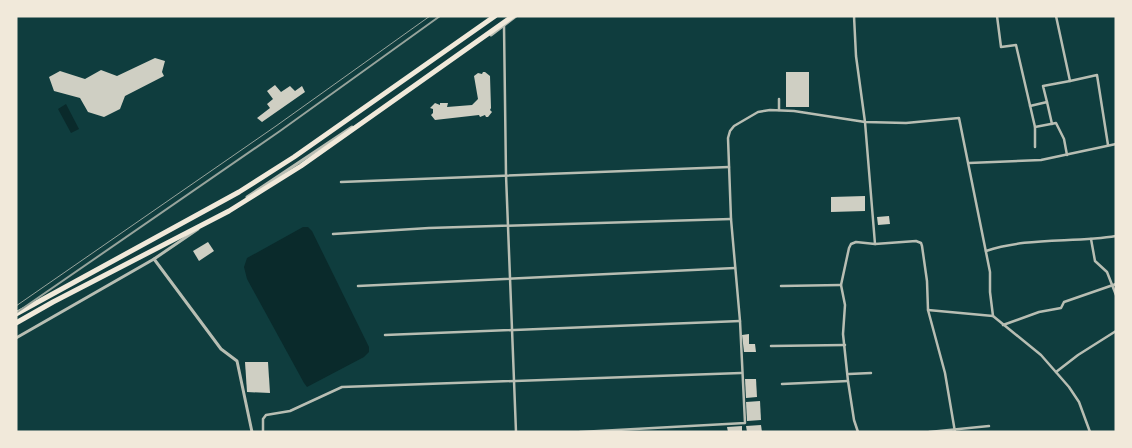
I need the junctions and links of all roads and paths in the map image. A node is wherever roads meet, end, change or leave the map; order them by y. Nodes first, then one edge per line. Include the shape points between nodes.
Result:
1 (275, 16) edge
2 (495, 16) edge
3 (514, 16) edge
4 (854, 16) edge
5 (998, 16) edge
6 (1056, 16) edge
7 (282, 17) edge
8 (504, 26) junction
9 (1070, 81) junction
10 (779, 99) dead end
11 (1047, 102) junction
12 (1030, 106) junction
13 (779, 110) junction
14 (865, 122) junction
15 (1052, 124) junction
16 (1035, 127) junction
17 (1116, 144) edge
18 (1108, 145) junction
19 (1035, 147) dead end
20 (1067, 155) junction
21 (968, 163) junction
22 (729, 166) junction
23 (506, 175) junction
24 (341, 182) dead end
25 (731, 219) junction
26 (509, 226) junction
27 (332, 234) dead end
28 (1116, 236) edge
29 (1091, 239) junction
30 (875, 244) junction
31 (986, 251) junction
32 (154, 259) junction
33 (735, 268) junction
34 (510, 278) junction
35 (1116, 284) edge
36 (841, 285) junction
37 (358, 286) dead end
38 (781, 286) dead end
39 (1112, 286) junction
40 (1116, 295) edge
41 (928, 310) junction
42 (16, 314) edge
43 (993, 316) junction
44 (740, 321) junction
45 (16, 323) edge
46 (1003, 325) junction
47 (512, 330) junction
48 (1116, 331) edge
49 (385, 334) dead end
50 (16, 338) edge
51 (845, 345) junction
52 (771, 346) dead end
53 (742, 372) junction
54 (1056, 372) junction
55 (871, 373) dead end
56 (849, 374) junction
57 (514, 380) junction
58 (848, 381) junction
59 (782, 384) dead end
60 (989, 426) dead end
61 (667, 430) edge
62 (955, 431) edge
63 (252, 432) edge
64 (262, 432) edge
65 (516, 432) edge
66 (580, 432) edge
67 (858, 432) edge
68 (929, 432) edge
69 (941, 432) edge
70 (1090, 432) edge

1 - 7 street
2 - 42 highway via 240,192
3 - 8 street
3 - 45 highway via 301,166 229,211
4 - 14 street
5 - 12 street via 1001,47 1016,45
6 - 9 street
8 - 23 street
8 - 32 street
9 - 11 street via 1043,86
9 - 18 street via 1097,75
10 - 13 street
11 - 12 street
11 - 15 street
12 - 16 street
13 - 14 street
13 - 22 street via 758,112 734,126 728,138
14 - 21 street via 906,123 959,118
14 - 30 street
15 - 16 street
15 - 20 street via 1056,123 1064,139
16 - 19 street
17 - 18 street
18 - 20 street
20 - 21 street via 1041,160
21 - 31 street
22 - 23 street
22 - 25 street
23 - 24 street
23 - 26 street
25 - 26 street
25 - 33 street
26 - 27 street
26 - 34 street
28 - 29 street
29 - 31 street
29 - 39 street via 1095,261 1107,272
30 - 36 street via 850,244
30 - 41 street via 921,243
31 - 43 street
32 - 50 street
32 - 63 street via 221,349 237,361
33 - 34 street
33 - 44 street
34 - 37 street
34 - 47 street
35 - 39 street
36 - 38 street
36 - 51 street via 845,305
39 - 40 street
39 - 46 street via 1064,302 1061,308
41 - 43 street
41 - 62 street via 945,373
43 - 46 street
44 - 47 street
44 - 53 street
46 - 54 street via 1041,355
47 - 49 street
47 - 57 street
48 - 54 street
51 - 52 street
51 - 56 street
53 - 57 street
53 - 61 street via 745,424
54 - 70 street via 1079,402
55 - 56 street
56 - 58 street
57 - 64 street via 342,387 290,410 266,415
57 - 65 street
58 - 59 street
58 - 67 street
60 - 62 street
61 - 66 street
62 - 69 street
68 - 69 street

